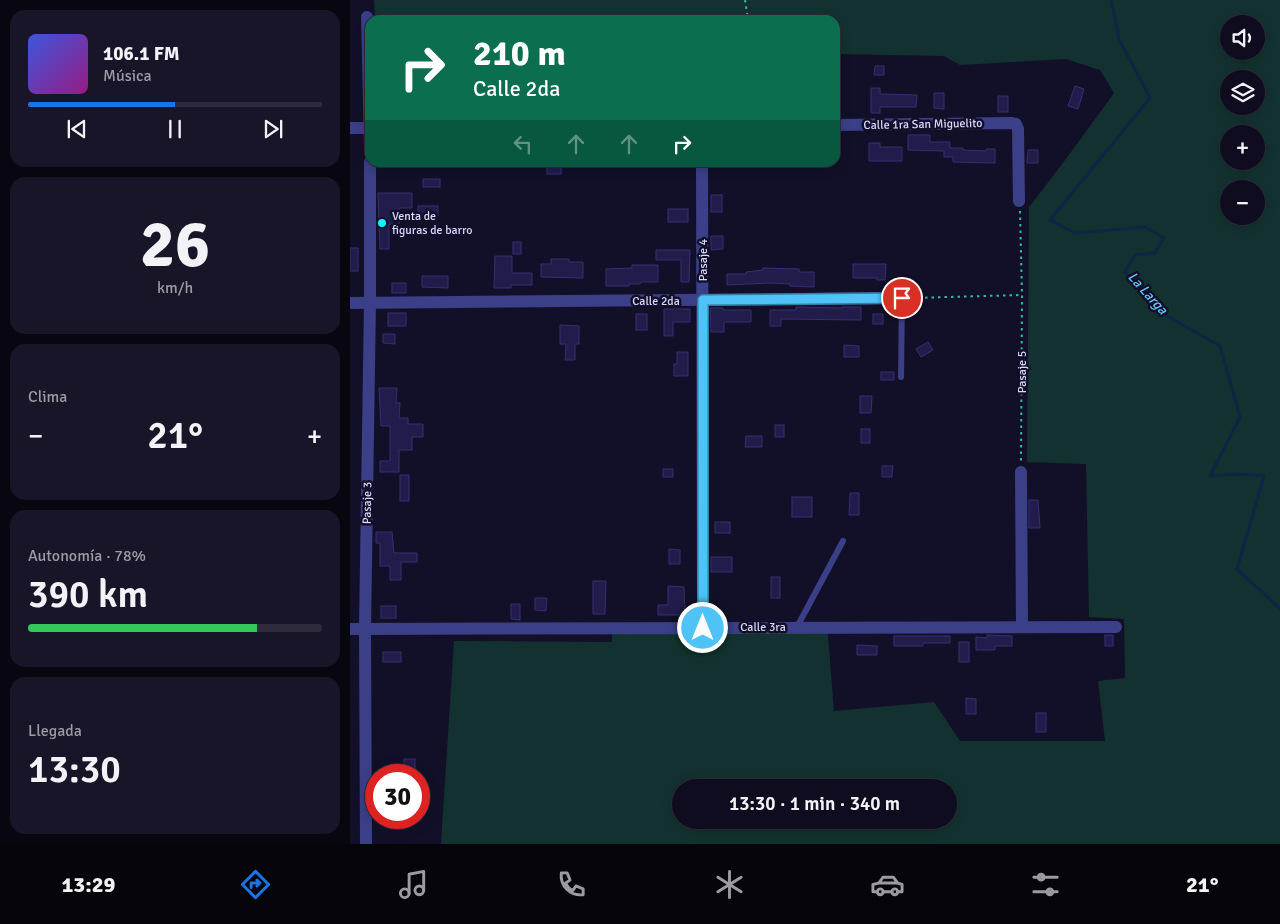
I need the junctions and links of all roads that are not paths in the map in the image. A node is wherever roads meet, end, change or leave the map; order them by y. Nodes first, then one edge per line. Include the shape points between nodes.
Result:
1 (840, 125) edge
2 (350, 128) edge
3 (365, 128) edge
4 (370, 167) edge
5 (702, 167) edge
6 (1019, 201) road end
7 (902, 298) joint
8 (703, 300) junction
9 (370, 302) junction
10 (350, 303) edge
11 (901, 377) dead end
12 (1021, 472) road end
13 (843, 541) dead end
14 (1022, 626) junction
15 (797, 627) junction
16 (1116, 627) dead end
17 (703, 628) junction
18 (350, 629) edge
19 (365, 629) junction
20 (366, 844) edge

1 - 6 street, Calle 1ra San Miguelito via 1016,124
2 - 3 street
4 - 9 street, Pasaje 3
5 - 8 street, Pasaje 4
7 - 8 street, Calle 2da
7 - 11 lane
8 - 9 street, Calle 2da
8 - 17 street, Pasaje 4
9 - 10 street, Calle 2da
9 - 19 street, Pasaje 3
12 - 14 street
13 - 15 lane
14 - 15 street, Calle 3ra
14 - 16 street, Calle 3ra
15 - 17 street, Calle 3ra
17 - 19 street, Calle 3ra
18 - 19 street, Calle 3ra
19 - 20 street, Pasaje 3

